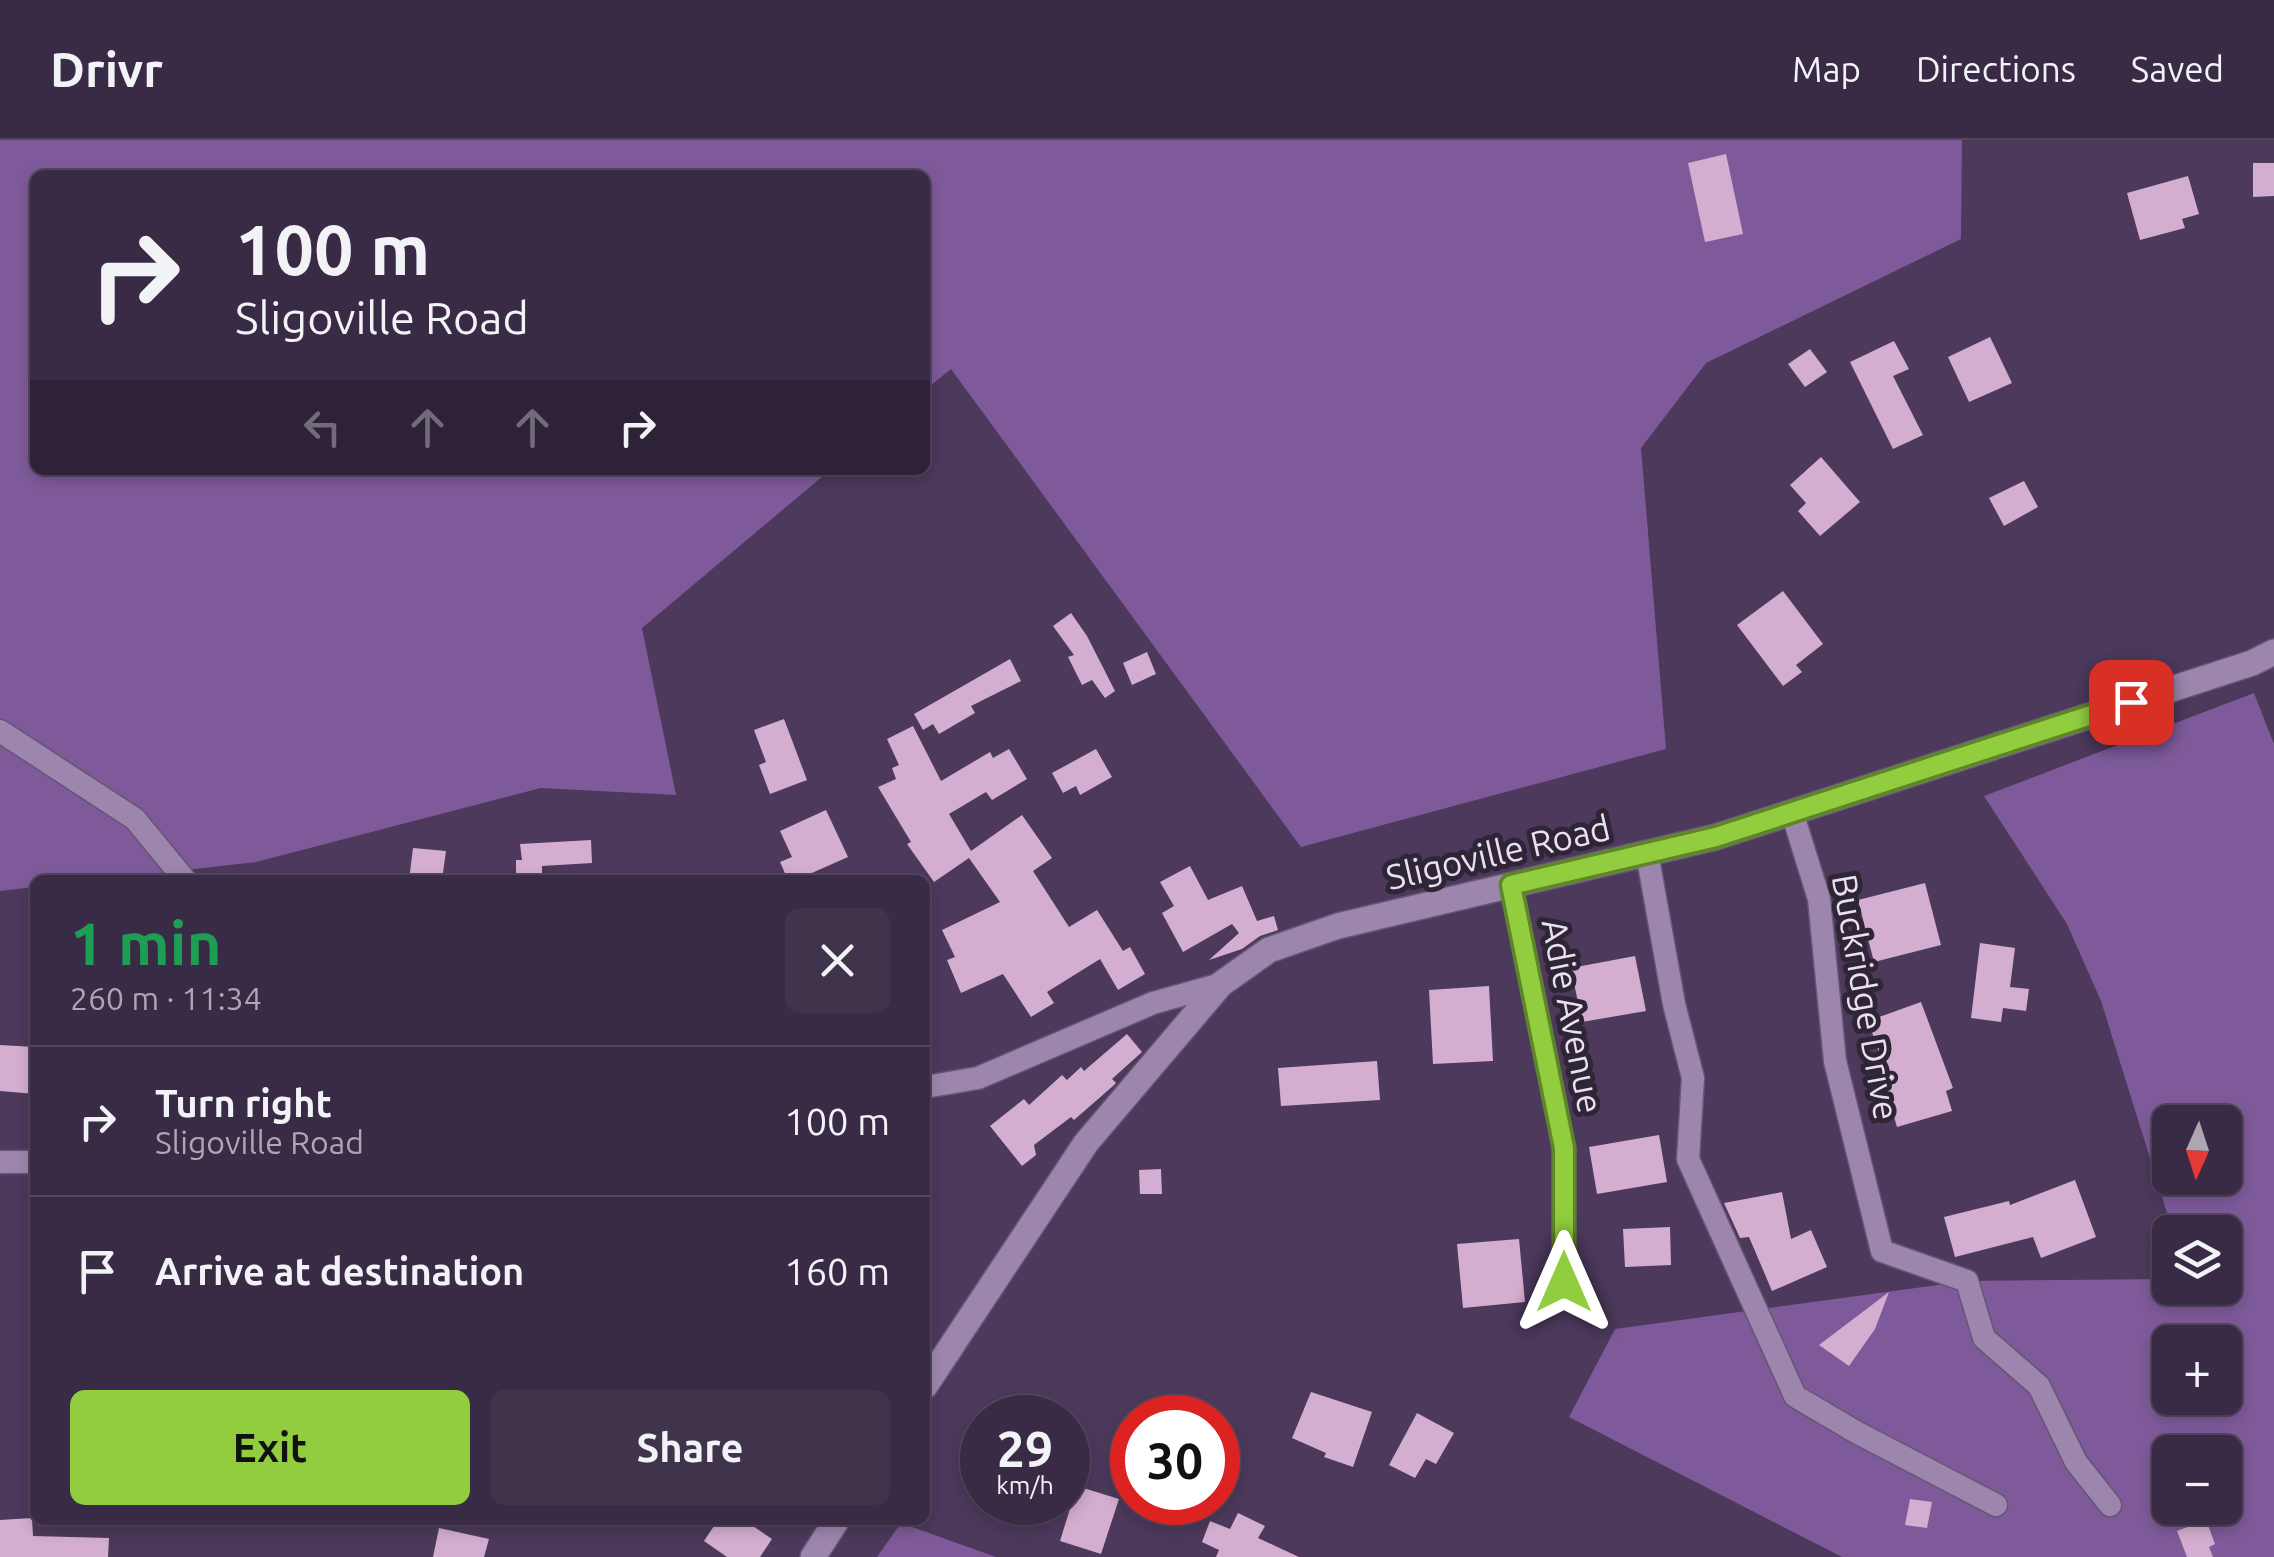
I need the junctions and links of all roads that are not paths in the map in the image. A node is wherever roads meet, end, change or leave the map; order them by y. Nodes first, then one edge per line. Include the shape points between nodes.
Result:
1 (2274, 652) edge
2 (0, 732) edge
3 (1792, 812) junction
4 (1647, 853) junction
5 (181, 875) edge
6 (1511, 885) junction
7 (1221, 984) junction
8 (930, 1086) edge
9 (0, 1162) edge
10 (30, 1162) edge
11 (1564, 1282) dead end
12 (930, 1378) edge
13 (2110, 1505) dead end
14 (1996, 1506) dead end
15 (834, 1525) edge
16 (813, 1557) edge

1 - 3 street, Sligoville Road
2 - 5 street via 135,819
3 - 4 street, Sligoville Road
3 - 13 street, Buckridge Drive via 1818,899 1835,1060 1882,1250 1967,1281 1984,1338 2039,1386 2076,1462
4 - 6 street, Sligoville Road
4 - 14 street via 1693,1078 1688,1159 1795,1396
6 - 7 street, Sligoville Road via 1338,926 1269,950
6 - 11 street, Adie Avenue via 1564,1148
7 - 8 street via 1153,1003 978,1078
7 - 12 street, Sligoville Road via 1086,1143
9 - 10 street
15 - 16 street

